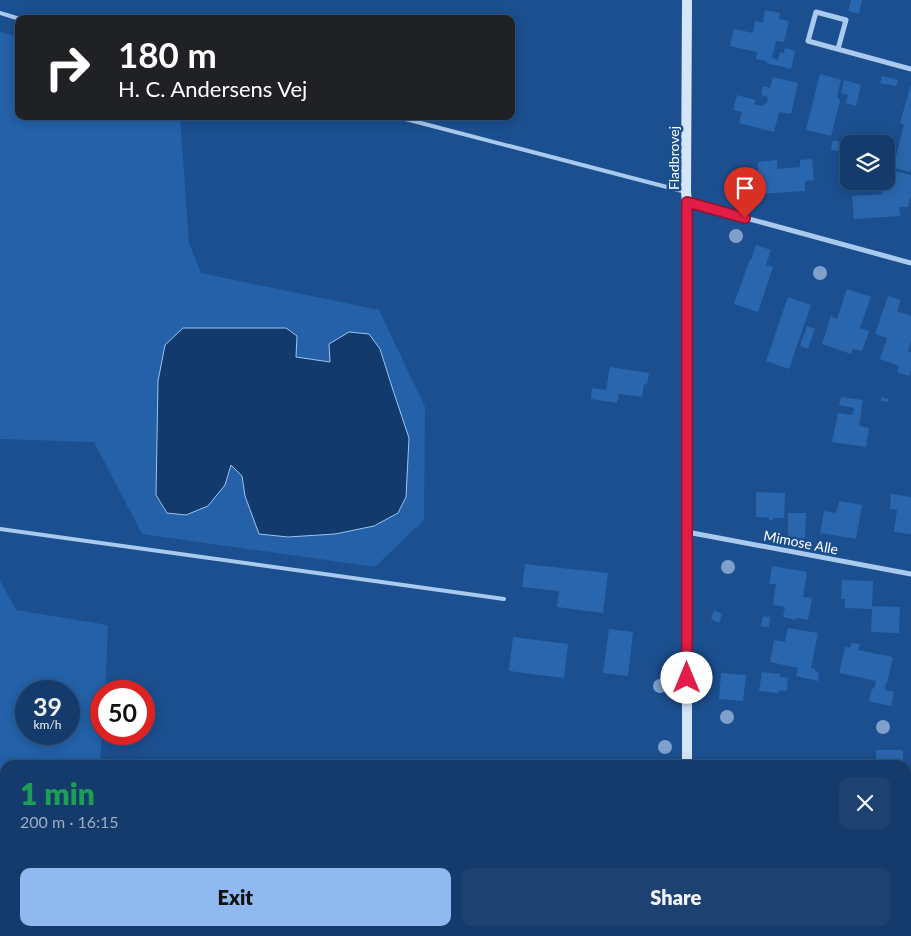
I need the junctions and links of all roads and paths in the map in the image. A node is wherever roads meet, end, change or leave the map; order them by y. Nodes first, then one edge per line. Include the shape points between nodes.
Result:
1 (688, 0) edge
2 (0, 13) edge
3 (15, 18) edge
4 (838, 49) junction
5 (911, 68) edge
6 (408, 120) edge
7 (686, 197) junction
8 (911, 263) edge
9 (0, 530) edge
10 (687, 532) junction
11 (911, 574) edge
12 (504, 599) dead end
13 (687, 760) edge

1 - 7 main road, Fladbrovej
2 - 3 lane
4 - 4 street via 846,20 816,12 808,41
4 - 5 street
6 - 7 lane
7 - 8 street
7 - 10 main road, Fladbrovej
9 - 12 lane
10 - 11 street, Mimose Alle
10 - 13 main road, Fladbrovej

